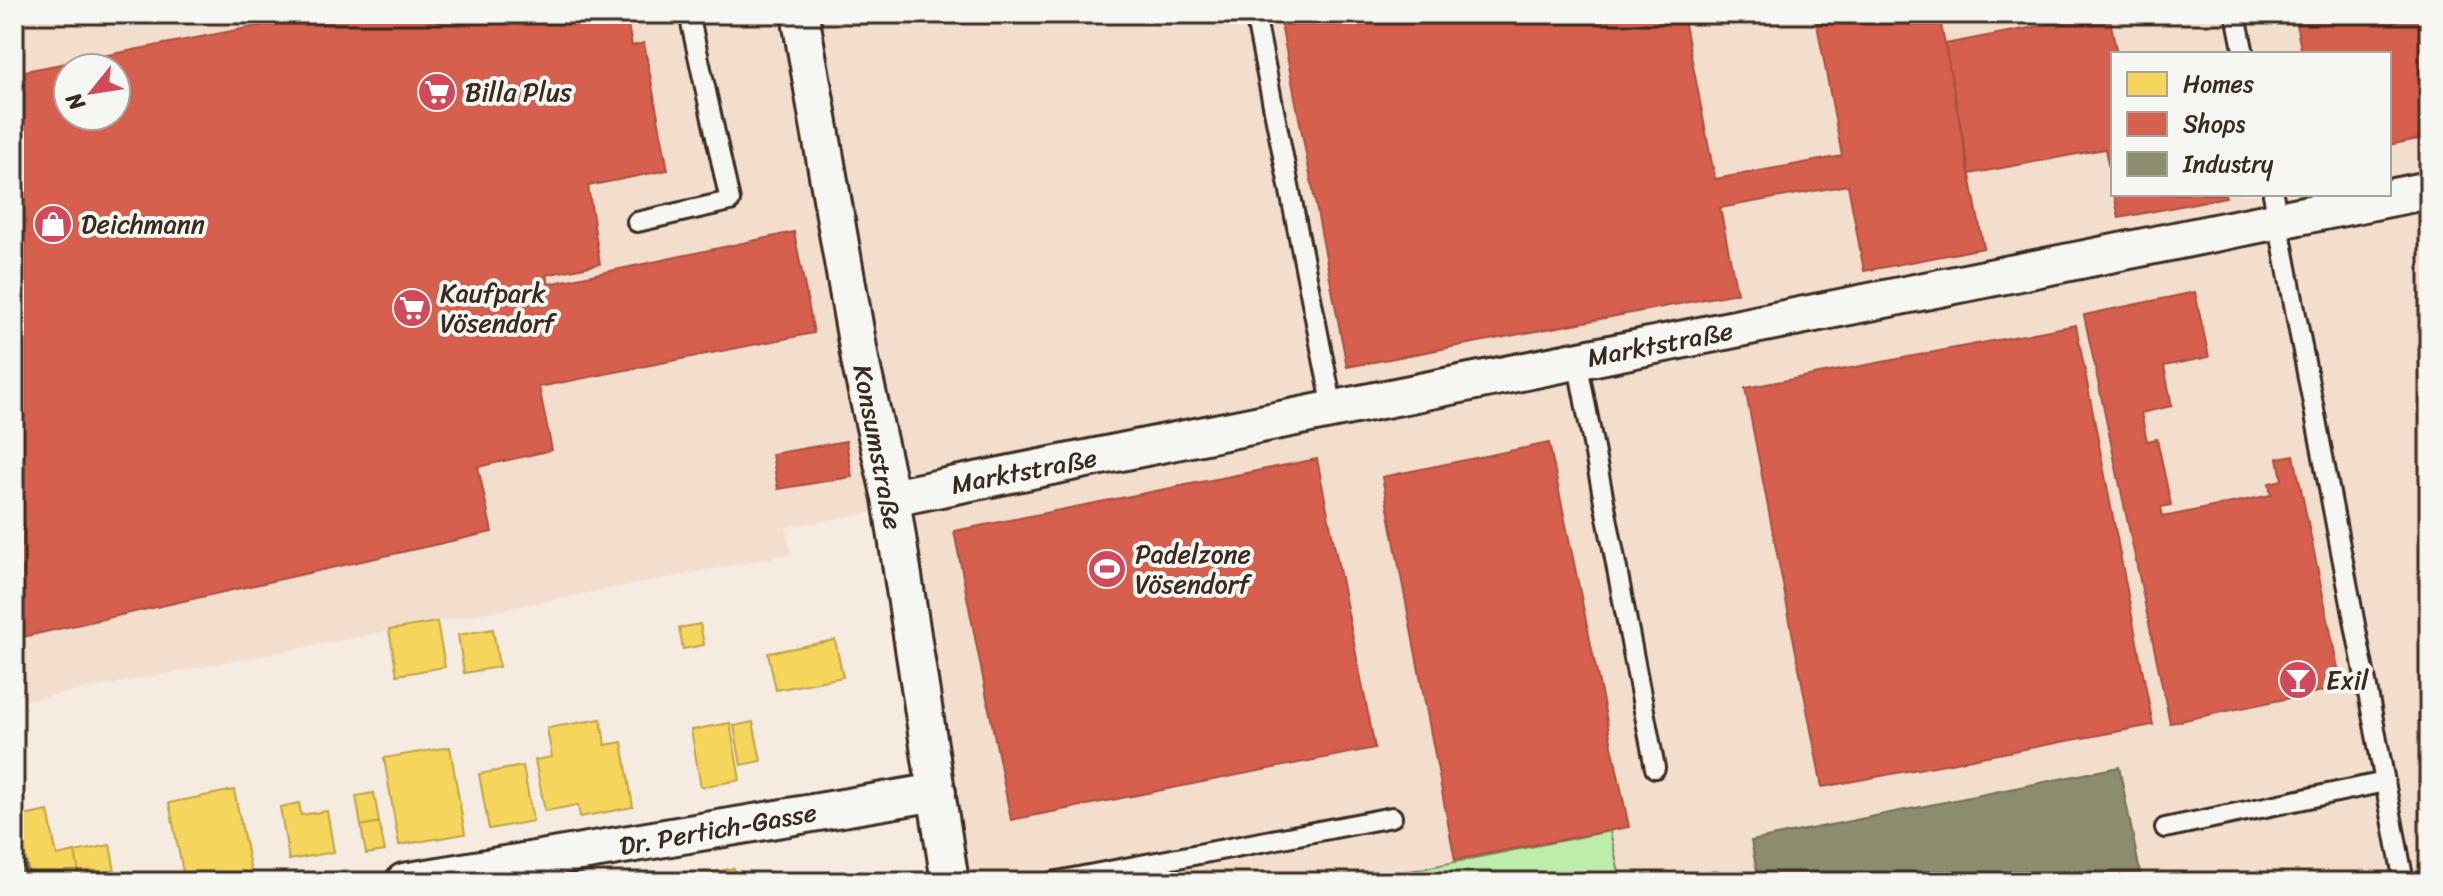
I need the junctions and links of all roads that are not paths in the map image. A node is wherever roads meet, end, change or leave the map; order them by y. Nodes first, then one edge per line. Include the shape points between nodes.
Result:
1 (689, 14) edge
2 (800, 14) edge
3 (1255, 14) edge
4 (2236, 14) edge
5 (2244, 52) edge
6 (2429, 190) edge
7 (2391, 194) edge
8 (2375, 196) edge
9 (2275, 207) edge
10 (637, 222) dead end
11 (1577, 360) junction
12 (1333, 409) junction
13 (891, 498) junction
14 (1655, 768) dead end
15 (2385, 782) junction
16 (937, 792) junction
17 (1392, 817) dead end
18 (2165, 828) dead end
19 (404, 882) edge
20 (950, 882) edge
21 (1052, 882) edge
22 (2404, 882) edge

1 - 10 lane via 730,201
2 - 13 street, Konsumstraße via 861,365
3 - 12 lane
4 - 5 lane
6 - 7 street, Marktstraße
8 - 9 street, Marktstraße
9 - 11 street, Marktstraße
9 - 15 lane
11 - 12 street, Marktstraße
11 - 14 lane
12 - 13 street, Marktstraße
13 - 16 street, Konsumstraße
15 - 18 lane
15 - 22 lane
16 - 19 street, Dr. Pertich-Gasse
16 - 20 street, Konsumstraße
17 - 21 lane

